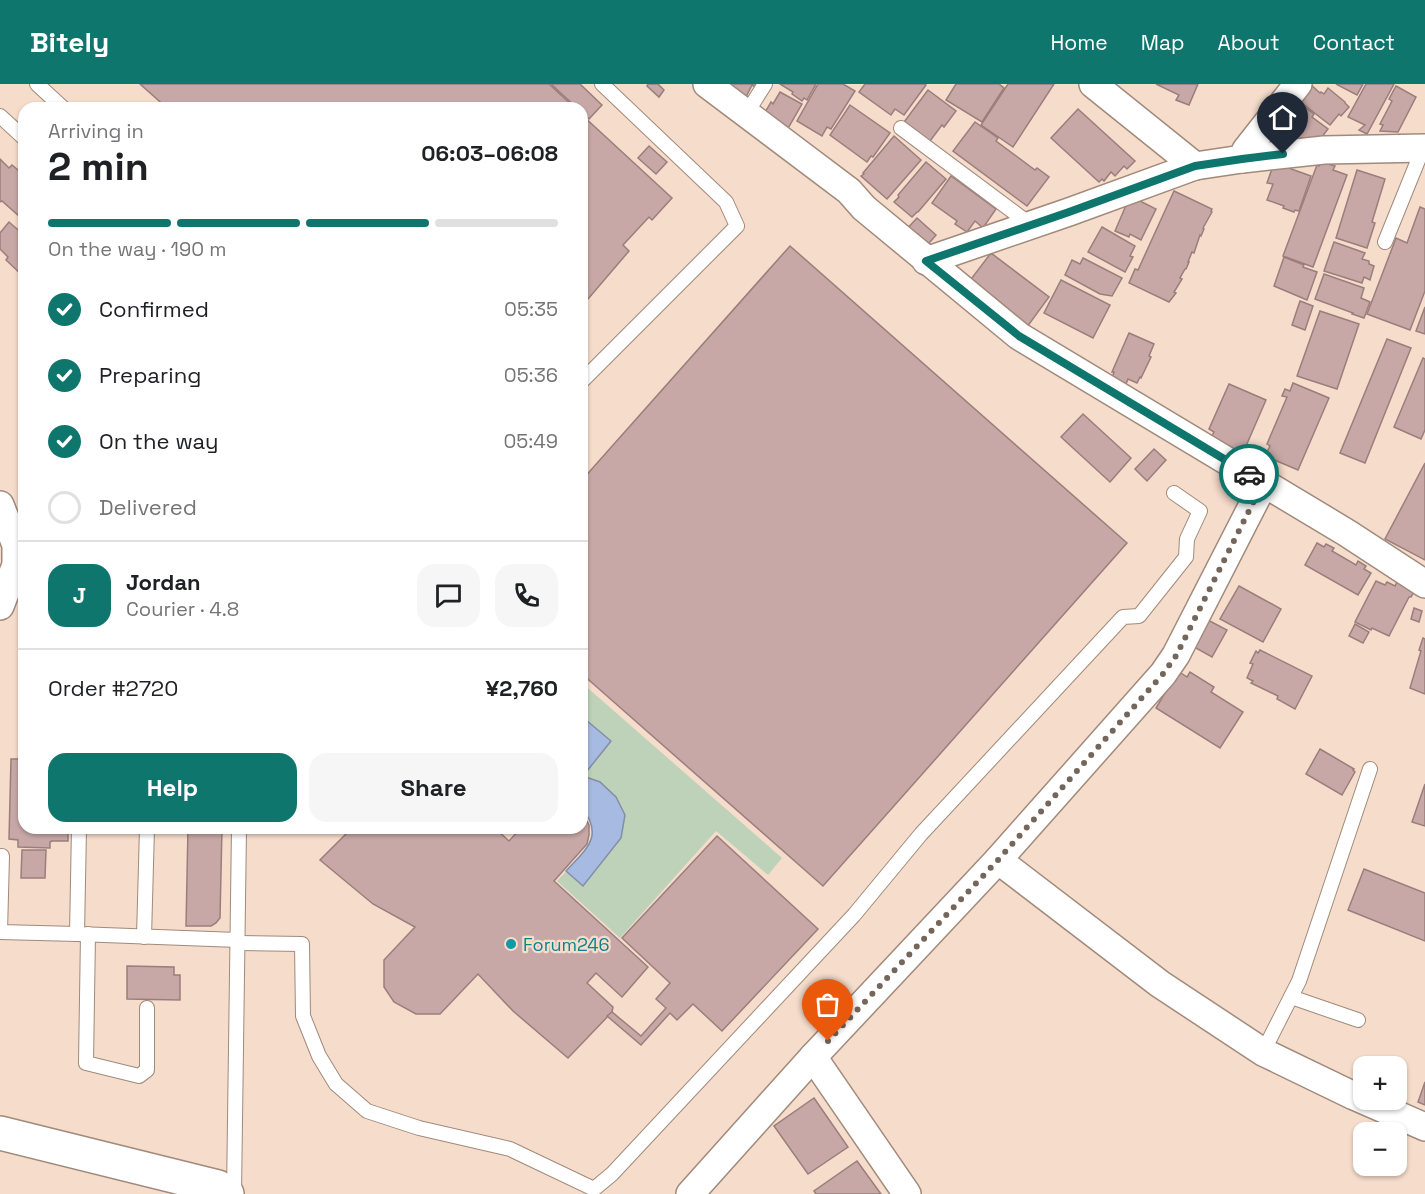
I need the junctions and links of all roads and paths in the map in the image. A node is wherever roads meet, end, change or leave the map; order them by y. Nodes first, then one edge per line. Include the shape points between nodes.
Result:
1 (37, 84) edge
2 (602, 84) edge
3 (707, 84) edge
4 (765, 84) edge
5 (1093, 84) edge
6 (1298, 84) edge
7 (56, 102) edge
8 (746, 114) junction
9 (0, 116) edge
10 (901, 128) dead end
11 (18, 132) edge
12 (1424, 148) edge
13 (1242, 159) junction
14 (1195, 166) junction
15 (1031, 225) junction
16 (1385, 242) dead end
17 (926, 261) junction
18 (588, 375) edge
19 (1263, 483) junction
20 (1174, 493) dead end
21 (0, 505) edge
22 (1425, 584) edge
23 (0, 606) edge
24 (1370, 769) dead end
25 (79, 834) edge
26 (147, 834) edge
27 (239, 834) edge
28 (2, 856) dead end
29 (998, 860) junction
30 (0, 932) edge
31 (82, 934) junction
32 (144, 937) junction
33 (238, 942) junction
34 (1290, 997) junction
35 (147, 1008) dead end
36 (1358, 1020) dead end
37 (1263, 1052) junction
38 (813, 1057) junction
39 (1425, 1127) edge
40 (0, 1133) edge
41 (227, 1194) edge
42 (234, 1194) edge
43 (690, 1194) edge
44 (907, 1194) edge

1 - 7 lane
2 - 18 lane via 726,202 737,226
3 - 8 street
4 - 8 lane
5 - 14 street
6 - 13 street
8 - 17 street via 849,191
9 - 11 lane
10 - 15 lane
12 - 13 street via 1324,150
12 - 16 lane
13 - 14 street
14 - 15 street
15 - 17 street
17 - 19 street via 1019,336
19 - 22 street
19 - 29 street via 1176,656
20 - 33 lane via 1200,512 1187,539 1186,557 1139,616 1123,617 921,834 846,924 594,1189 510,1149 419,1128 367,1111 336,1084 319,1056 303,1016 302,944
21 - 23 street via 16,545 16,565
24 - 34 lane via 1299,981
25 - 31 lane
26 - 32 lane
27 - 33 lane
28 - 30 lane
29 - 37 street via 1160,984
29 - 38 street
30 - 31 lane
31 - 32 lane
31 - 35 lane via 86,1063 139,1076 147,1070
32 - 33 lane
33 - 42 lane
34 - 36 lane
34 - 37 lane
37 - 39 street
38 - 43 street
38 - 44 street
40 - 41 street via 218,1187

